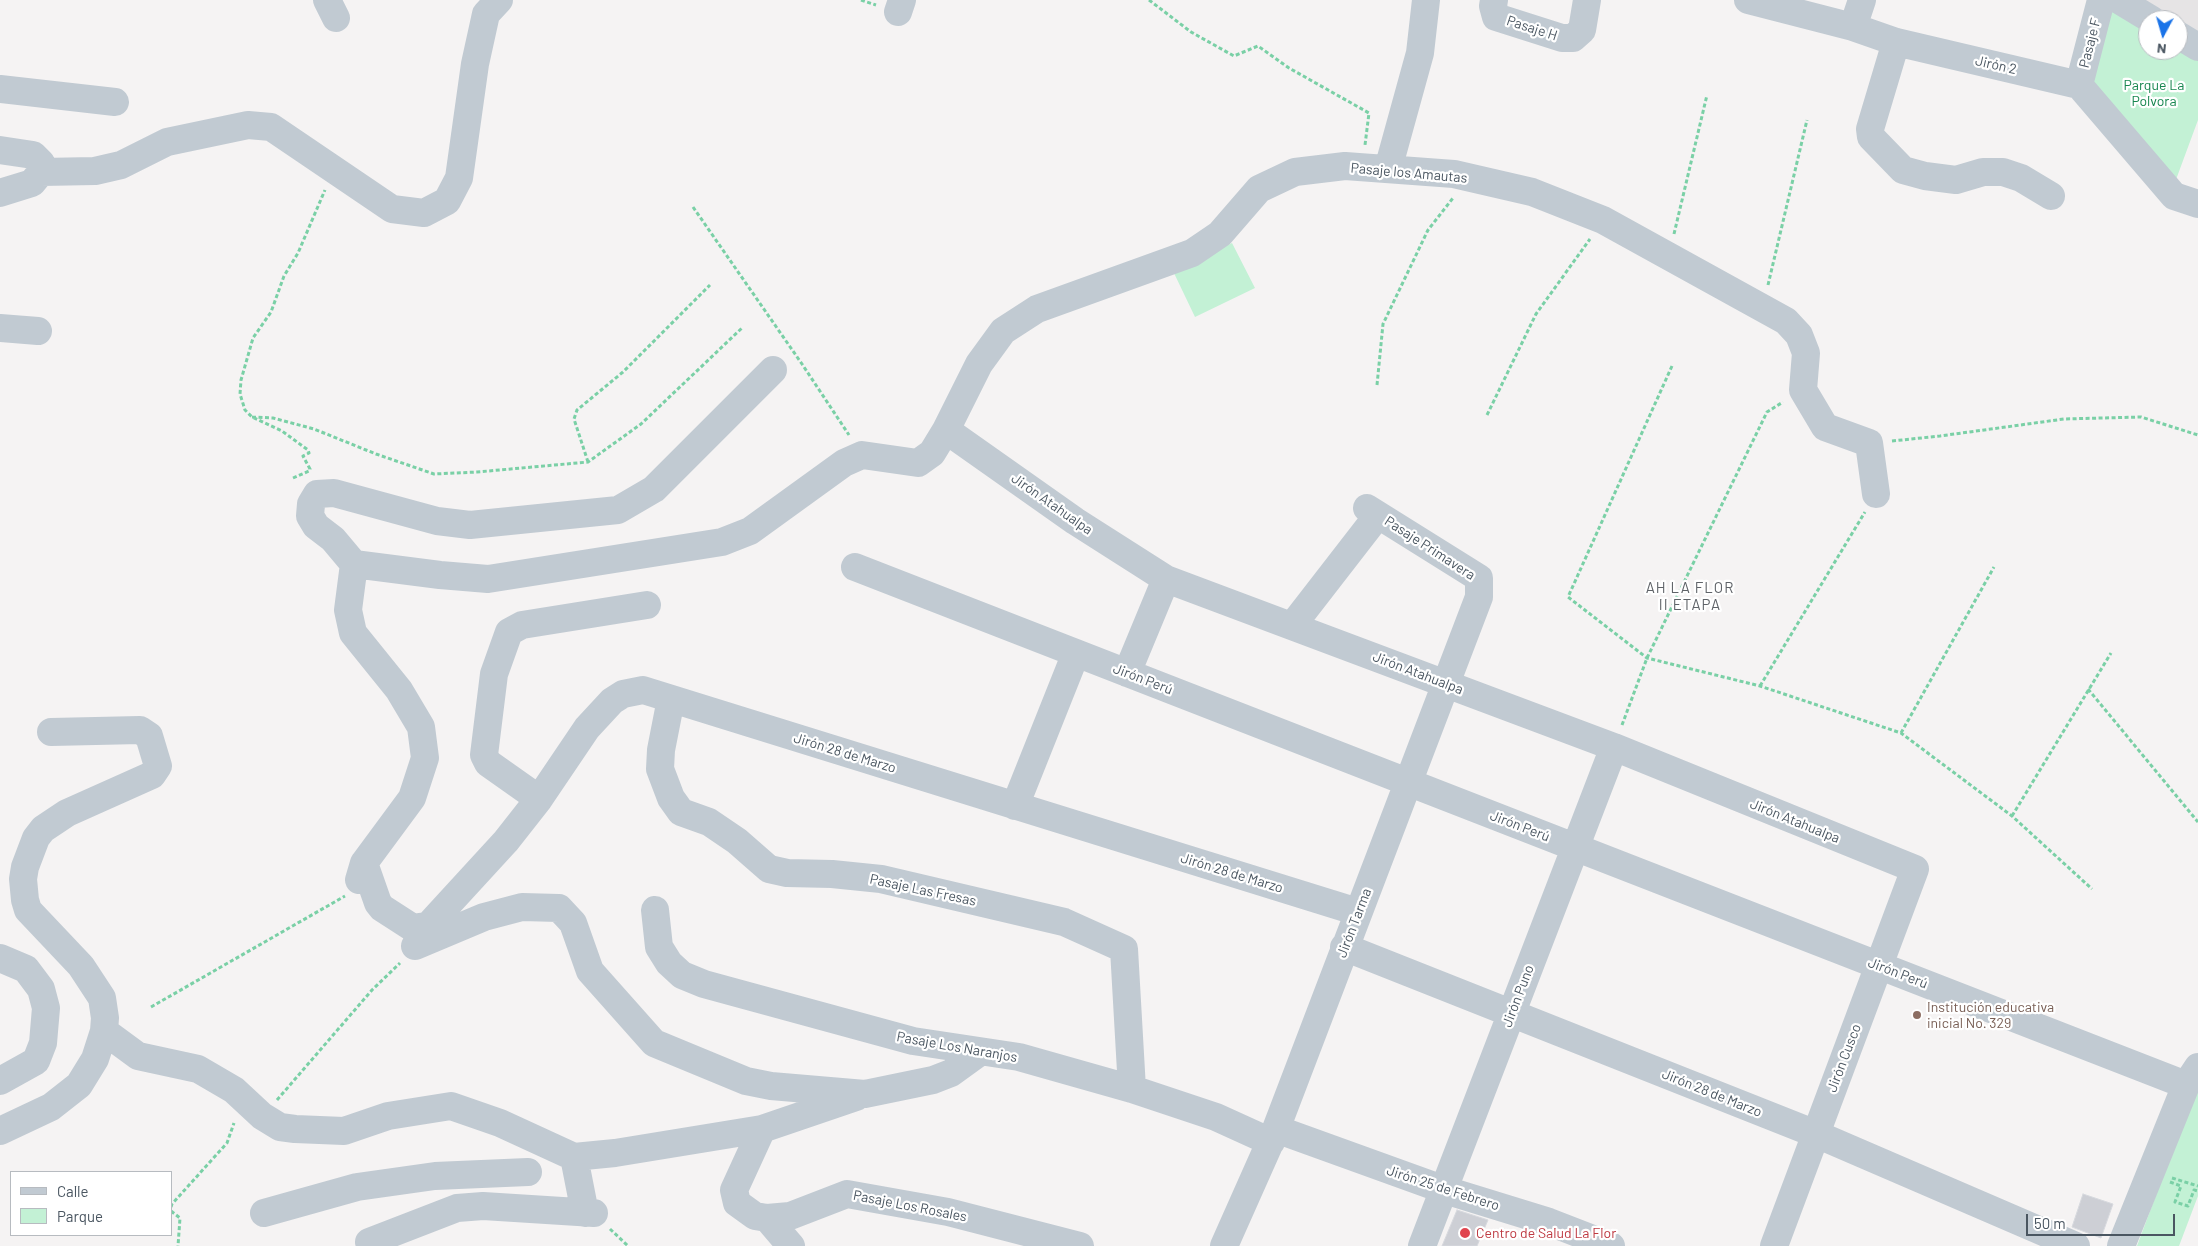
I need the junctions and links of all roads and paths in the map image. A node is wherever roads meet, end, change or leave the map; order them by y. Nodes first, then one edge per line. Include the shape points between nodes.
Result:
1 (499, 0) edge
2 (1149, 0) edge
3 (1426, 0) edge
4 (1494, 0) edge
5 (1588, 0) edge
6 (1748, 0) edge
7 (1862, 0) edge
8 (2101, 0) edge
9 (2119, 0) edge
10 (2138, 12) edge
11 (1854, 27) junction
12 (1896, 42) junction
13 (2079, 85) junction
14 (0, 89) edge
15 (1707, 95) dead end
16 (115, 102) dead end
17 (1807, 120) dead end
18 (0, 150) edge
19 (326, 164) junction
20 (1375, 169) junction
21 (41, 172) junction
22 (1468, 178) junction
23 (0, 193) edge
24 (2052, 196) dead end
25 (2198, 204) edge
26 (693, 207) dead end
27 (1603, 220) junction
28 (1669, 256) junction
29 (710, 285) dead end
30 (1763, 308) junction
31 (743, 327) dead end
32 (0, 328) edge
33 (38, 331) dead end
34 (1672, 366) dead end
35 (773, 370) dead end
36 (1377, 385) dead end
37 (1803, 390) junction
38 (1486, 415) dead end
39 (252, 417) junction
40 (946, 430) junction
41 (2198, 435) edge
42 (1869, 443) junction
43 (862, 455) junction
44 (588, 462) junction
45 (293, 478) dead end
46 (1876, 494) joint
47 (354, 564) junction
48 (855, 567) dead end
49 (1994, 567) dead end
50 (1166, 579) junction
51 (1479, 597) joint
52 (646, 604) dead end
53 (1292, 626) junction
54 (2111, 652) dead end
55 (1076, 653) junction
56 (1647, 658) junction
57 (1127, 673) junction
58 (1446, 684) junction
59 (1760, 686) junction
60 (2088, 690) junction
61 (671, 699) junction
62 (51, 732) dead end
63 (1901, 734) junction
64 (1614, 747) junction
65 (1408, 782) junction
66 (539, 799) junction
67 (1015, 806) junction
68 (2012, 816) junction
69 (2198, 822) edge
70 (1576, 848) junction
71 (364, 863) junction
72 (1915, 870) joint
73 (2092, 889) dead end
74 (356, 890) junction
75 (655, 910) dead end
76 (1358, 912) junction
77 (422, 936) junction
78 (1344, 948) junction
79 (0, 958) edge
80 (1879, 965) junction
81 (151, 1007) dead end
82 (1512, 1014) junction
83 (104, 1032) junction
84 (980, 1052) junction
85 (2192, 1076) edge
86 (0, 1081) edge
87 (1132, 1089) junction
88 (234, 1090) junction
89 (865, 1094) junction
90 (262, 1116) junction
91 (762, 1129) junction
92 (0, 1131) edge
93 (1816, 1134) junction
94 (1274, 1135) junction
95 (574, 1157) junction
96 (528, 1172) dead end
97 (2198, 1186) edge
98 (1445, 1190) junction
99 (2198, 1191) edge
100 (172, 1204) edge
101 (172, 1212) edge
102 (264, 1213) dead end
103 (767, 1218) junction
104 (369, 1242) dead end
105 (178, 1246) edge
106 (792, 1246) edge
107 (1080, 1246) edge
108 (1224, 1246) edge
109 (1422, 1246) edge
110 (1611, 1246) edge
111 (1774, 1246) edge
112 (2076, 1246) edge
113 (2121, 1246) edge

1 - 19 street via 486,14 475,64 459,178 447,201 424,213 392,209
2 - 20 path via 1191,32 1234,56 1258,46 1289,68 1369,113
3 - 20 street via 1420,53
4 - 5 street, Pasaje H via 1496,16 1562,38 1573,38 1582,30
6 - 11 street, Jirón 2
7 - 11 street
8 - 13 street, Pasaje F
9 - 10 street
11 - 12 street, Jirón 2
12 - 13 street, Jirón 2
12 - 24 street via 1870,129 1871,137 1904,170 1956,180 1983,172 2003,172 2022,178
13 - 25 street via 2174,196
14 - 16 street
15 - 28 path
17 - 30 path
18 - 21 street via 33,155 40,163
19 - 21 street via 271,127 248,125 167,142 121,165 95,171
19 - 39 path via 326,191 270,312 254,338 241,380 240,394 245,410
20 - 22 street, Pasaje los Amautas via 1454,174
20 - 40 street, Pasaje los Amautas via 1345,166 1295,172 1259,189 1220,234 1192,253 1037,309 1004,331 978,364
21 - 23 street via 32,183
22 - 27 street, Pasaje los Amautas via 1532,192
22 - 36 path via 1428,230 1383,324
26 - 43 path
27 - 28 street, Pasaje los Amautas
27 - 38 path via 1536,314
28 - 30 street, Pasaje los Amautas
29 - 44 path via 622,372 577,410 574,420
30 - 37 street, Pasaje los Amautas via 1786,321 1799,335 1806,353
31 - 44 path via 641,424
32 - 33 street
34 - 56 path via 1568,596
35 - 47 street via 654,489 618,510 470,525 437,521 334,493 317,494 311,504 310,516
37 - 42 street via 1825,426
37 - 56 path via 1767,412
39 - 44 path via 273,418 314,429 434,474
39 - 45 path via 282,431 308,450 309,453 303,456 309,471
40 - 43 street, Pasaje los Amautas via 932,453 918,463
40 - 50 street, Jirón Atahualpa via 1075,521
41 - 42 path via 2141,417 2064,419
42 - 46 street
43 - 47 street via 844,463 750,531 722,542 488,579
46 - 59 path
47 - 71 street via 348,610 353,634 399,690 421,727 425,758 412,798
48 - 55 street, Jirón Perú
49 - 63 path
50 - 53 street, Jirón Atahualpa
50 - 57 street
51 - 53 street, Pasaje Primavera via 1479,578 1372,511
51 - 58 street, Jirón Tarma
52 - 66 street via 522,625 509,632 494,674 484,755 488,763
53 - 58 street, Jirón Atahualpa
54 - 60 path
55 - 57 street, Jirón Perú
55 - 67 street
56 - 59 path
56 - 64 path
57 - 65 street, Jirón Perú
58 - 64 street, Jirón Atahualpa
58 - 65 street, Jirón Tarma
59 - 63 path
60 - 68 path
60 - 69 path
61 - 66 street, Jirón 28 de Marzo via 643,690 622,694 612,700 587,728
61 - 67 street, Jirón 28 de Marzo
61 - 87 street, Pasaje Las Fresas via 660,769 671,798 681,812 710,822 768,869 881,879 1064,922 1122,948 1125,951
62 - 83 street via 140,730 149,736 158,761 152,775 67,813 43,829 25,867 23,890 28,910 80,966 102,998
63 - 68 path
64 - 70 street, Jirón Puno
64 - 72 street, Jirón Atahualpa
65 - 70 street, Jirón Perú
65 - 76 street, Jirón Tarma
66 - 77 street, Jirón 28 de Marzo
67 - 76 street, Jirón 28 de Marzo
68 - 73 path
70 - 80 street, Jirón Perú
70 - 82 street, Jirón Puno
71 - 74 street
71 - 77 street via 378,903
72 - 80 street, Jirón Cusco
74 - 77 street via 359,900 406,946
74 - 81 path
75 - 84 street, Pasaje Los Naranjos via 659,947 682,976 913,1041
76 - 78 street, Jirón Tarma
77 - 89 street via 522,907 559,908 573,923 590,971 659,1046 746,1081
77 - 90 path
78 - 82 street, Jirón 28 de Marzo
78 - 94 street, Jirón Tarma
79 - 86 street via 26,969 41,989 46,1008 43,1043 36,1061
80 - 85 street, Jirón Perú
80 - 93 street, Jirón Cusco
82 - 93 street, Jirón 28 de Marzo
82 - 98 street, Jirón Puno
83 - 88 street via 138,1056 198,1070
83 - 92 street via 96,1059 79,1085 51,1107
84 - 87 street, Pasaje Los Naranjos via 1019,1057
84 - 89 street via 951,1073 933,1080
85 - 113 street
87 - 94 street, Pasaje Los Naranjos
88 - 90 street
88 - 100 path via 234,1122 227,1143
89 - 91 street
90 - 95 street via 287,1128 344,1131 388,1116 452,1106 500,1123
91 - 95 street
91 - 103 street, Pasaje Los Rosales via 734,1196 747,1212
93 - 111 street, Jirón Cusco
93 - 112 street, Jirón 28 de Marzo
94 - 98 street, Jirón 25 de Febrero
94 - 108 street, Jirón Tarma
95 - 104 street via 589,1213 483,1206 457,1208
96 - 102 street via 435,1176 357,1187
97 - 99 path via 2168,1176 2167,1181 2181,1186 2176,1202 2188,1206 2194,1190
98 - 109 street, Jirón Puno
98 - 110 street, Jirón 25 de Febrero via 1549,1222
101 - 105 path via 180,1218
103 - 106 street
103 - 107 street, Pasaje Los Rosales via 790,1216 848,1194 948,1212

